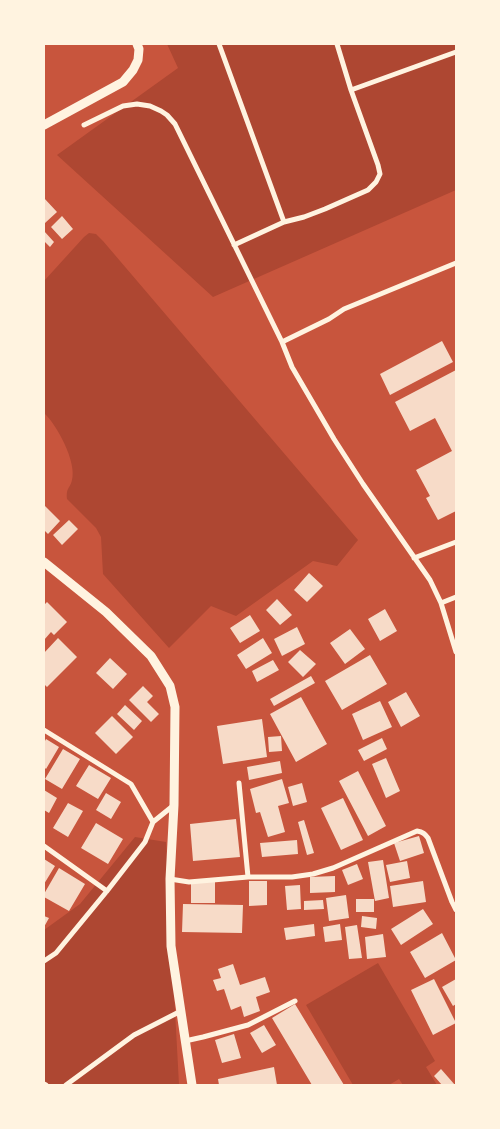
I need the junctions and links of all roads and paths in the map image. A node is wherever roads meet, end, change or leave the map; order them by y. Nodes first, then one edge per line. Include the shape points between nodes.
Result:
1 (137, 44) edge
2 (218, 44) edge
3 (337, 44) edge
4 (456, 52) edge
5 (351, 90) junction
6 (44, 125) edge
7 (84, 125) dead end
8 (284, 222) junction
9 (234, 245) junction
10 (456, 263) edge
11 (282, 342) junction
12 (456, 542) edge
13 (414, 558) junction
14 (44, 562) edge
15 (456, 597) edge
16 (442, 603) junction
17 (456, 652) edge
18 (44, 730) edge
19 (239, 784) dead end
20 (174, 805) junction
21 (153, 822) junction
22 (44, 846) edge
23 (248, 877) junction
24 (170, 879) junction
25 (107, 891) junction
26 (456, 910) edge
27 (44, 961) edge
28 (295, 1001) dead end
29 (181, 1011) junction
30 (185, 1041) junction
31 (66, 1085) edge
32 (192, 1085) edge

1 - 6 street via 138,60 123,82
2 - 8 street
3 - 5 street
4 - 5 street
5 - 8 street via 378,166 379,178 368,190
7 - 9 street via 123,106 137,104 150,106 167,115 180,133
8 - 9 street
9 - 11 street
10 - 11 street via 344,309
11 - 13 street via 292,367 334,439
12 - 13 street
13 - 16 street
14 - 20 street via 106,612 151,656 170,686 174,707
15 - 16 street
16 - 17 street
18 - 21 street via 131,784
19 - 23 street
20 - 21 street
20 - 24 street
21 - 25 street via 145,842
22 - 25 street
23 - 24 street via 189,882
23 - 26 street via 313,874 421,831 428,838
24 - 29 street via 171,946
25 - 27 street via 56,953
28 - 30 street via 248,1025
29 - 30 street
29 - 31 street via 134,1035
30 - 32 street

